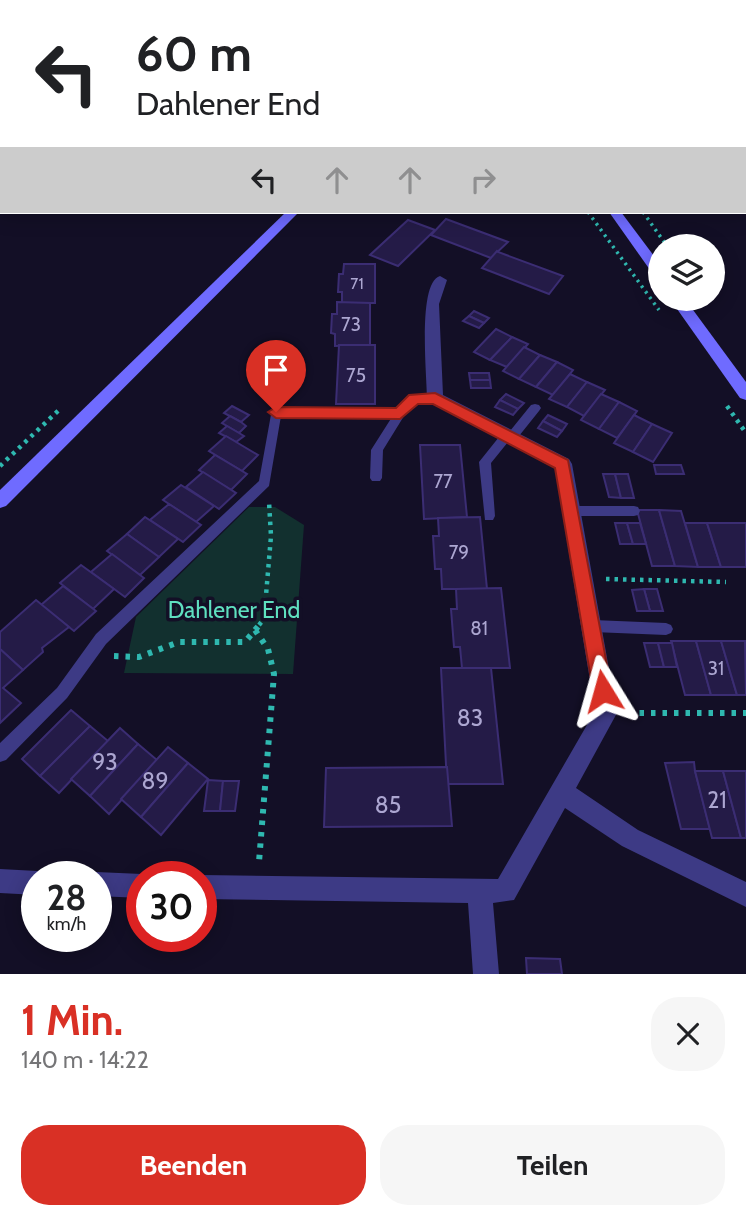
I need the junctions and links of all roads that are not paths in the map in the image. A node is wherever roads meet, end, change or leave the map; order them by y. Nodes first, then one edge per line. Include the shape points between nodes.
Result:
1 (291, 214) edge
2 (616, 214) edge
3 (648, 257) edge
4 (440, 280) dead end
5 (686, 311) edge
6 (746, 394) edge
7 (435, 398) junction
8 (535, 408) dead end
9 (400, 413) junction
10 (509, 437) junction
11 (376, 478) dead end
12 (0, 501) edge
13 (571, 511) junction
14 (634, 511) dead end
15 (489, 516) dead end
16 (593, 626) junction
17 (666, 629) dead end
18 (0, 754) edge
19 (562, 792) junction
20 (0, 881) edge
21 (21, 882) edge
22 (217, 888) edge
23 (480, 890) junction
24 (746, 894) edge
25 (486, 974) edge

1 - 12 main road
2 - 3 main road
4 - 7 street via 432,304
5 - 6 main road
7 - 9 lane via 414,399
7 - 10 street
8 - 10 lane
9 - 11 lane via 377,450
9 - 18 lane via 276,412 265,483 101,639 62,692
10 - 13 street via 563,464
10 - 15 lane via 485,462
13 - 14 lane
13 - 16 street
16 - 17 lane
16 - 19 street via 606,713
19 - 23 street via 505,891
19 - 24 street via 629,838
20 - 21 street
22 - 23 street
23 - 25 street

